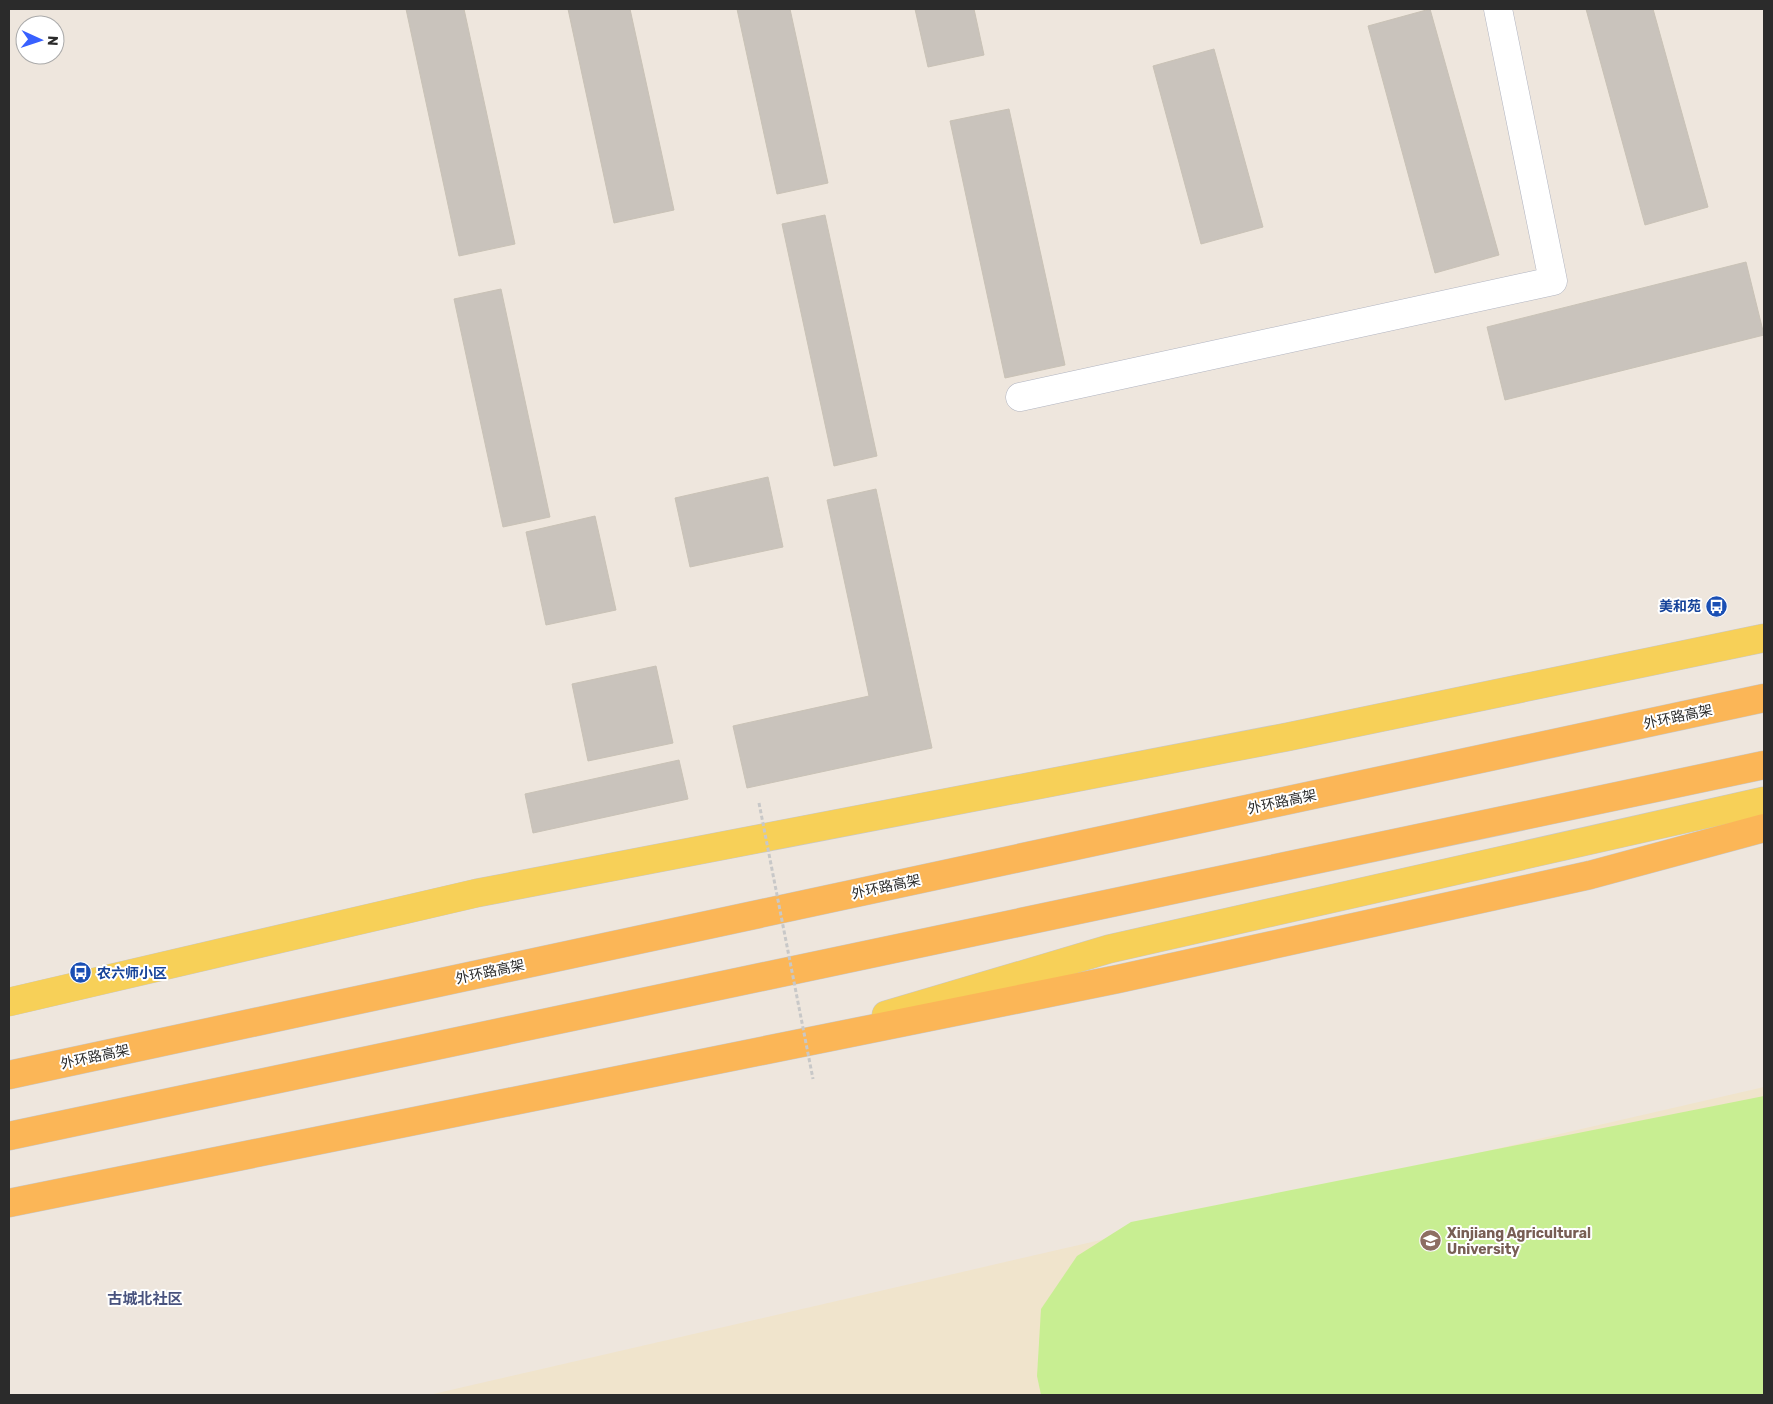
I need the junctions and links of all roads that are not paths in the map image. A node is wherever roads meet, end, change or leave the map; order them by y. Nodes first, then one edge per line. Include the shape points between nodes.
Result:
1 (1498, 9) edge
2 (1020, 397) dead end
3 (1764, 638) edge
4 (1764, 698) edge
5 (1764, 765) edge
6 (1764, 801) edge
7 (1764, 828) edge
8 (9, 1002) edge
9 (9, 1076) edge
10 (9, 1136) edge
11 (9, 1198) edge
12 (9, 1203) edge

1 - 2 street via 1553,281
3 - 8 main road via 1287,738 477,893
4 - 9 highway, 外环路高架
5 - 10 highway
6 - 11 main road via 1109,949 781,1047
7 - 12 highway via 1590,875 1118,979

